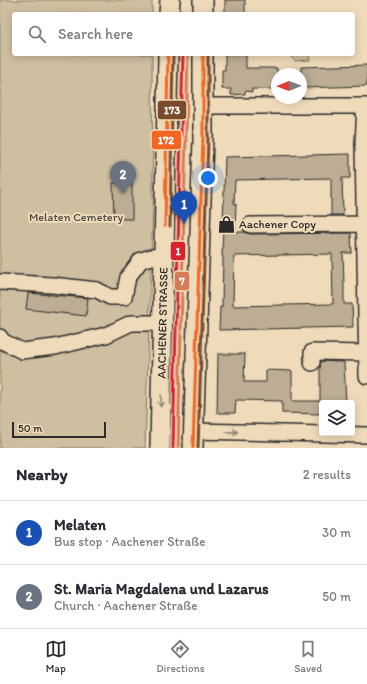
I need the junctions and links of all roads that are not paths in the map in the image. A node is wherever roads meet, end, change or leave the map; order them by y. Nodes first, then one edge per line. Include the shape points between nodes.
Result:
1 (170, 0) edge
2 (203, 0) edge
3 (169, 12) edge
4 (203, 12) edge
5 (168, 56) edge
6 (203, 56) edge
7 (203, 106) junction
8 (366, 106) edge
9 (364, 224) junction
10 (250, 225) dead end
11 (164, 256) junction
12 (0, 282) edge
13 (162, 323) junction
14 (0, 337) edge
15 (366, 353) edge
16 (312, 363) dead end
17 (367, 376) edge
18 (367, 435) edge
19 (193, 439) edge
20 (160, 448) edge

1 - 3 main road
2 - 4 main road
5 - 11 main road, AACHENER STRASSE
6 - 7 main road
7 - 8 street
7 - 19 main road
8 - 9 street via 363,144
9 - 10 street
9 - 15 street
11 - 12 street via 141,260 128,277 124,297 110,297 97,290
11 - 13 main road, AACHENER STRASSE
13 - 14 street via 132,323 106,335 55,347 22,351 2,341
13 -> 20 main road, AACHENER STRASSE
15 - 16 street via 312,352
15 - 17 street
19 -> 18 street

